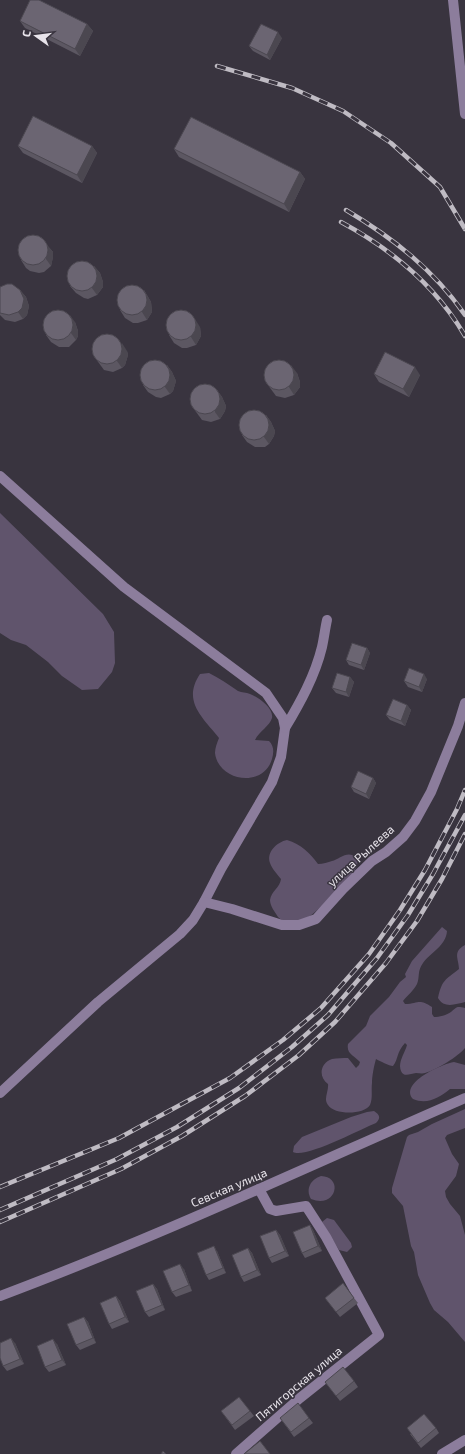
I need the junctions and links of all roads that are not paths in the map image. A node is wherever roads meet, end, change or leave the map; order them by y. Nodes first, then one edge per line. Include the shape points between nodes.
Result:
1 (453, 0) edge
2 (465, 114) edge
3 (0, 476) edge
4 (327, 620) dead end
5 (465, 703) edge
6 (285, 728) junction
7 (204, 902) junction
8 (0, 1093) edge
9 (465, 1098) edge
10 (259, 1189) junction
11 (0, 1296) edge
12 (465, 1440) edge
13 (236, 1454) edge
14 (442, 1454) edge

1 - 2 street
3 - 6 street via 124,587 266,693 283,718
4 - 6 street via 322,647 310,682
5 - 7 street, улица Рылеева via 432,792 416,821 403,837 372,861 343,889 316,919 299,925 282,925
6 - 7 street via 281,757 272,782
7 - 8 street via 180,934 98,1002
9 - 10 street, Севская улица
10 - 11 street, Севская улица
10 - 13 street, Пятигорская улица via 270,1209 276,1211 306,1206 326,1237 379,1335 300,1398
12 - 14 street

